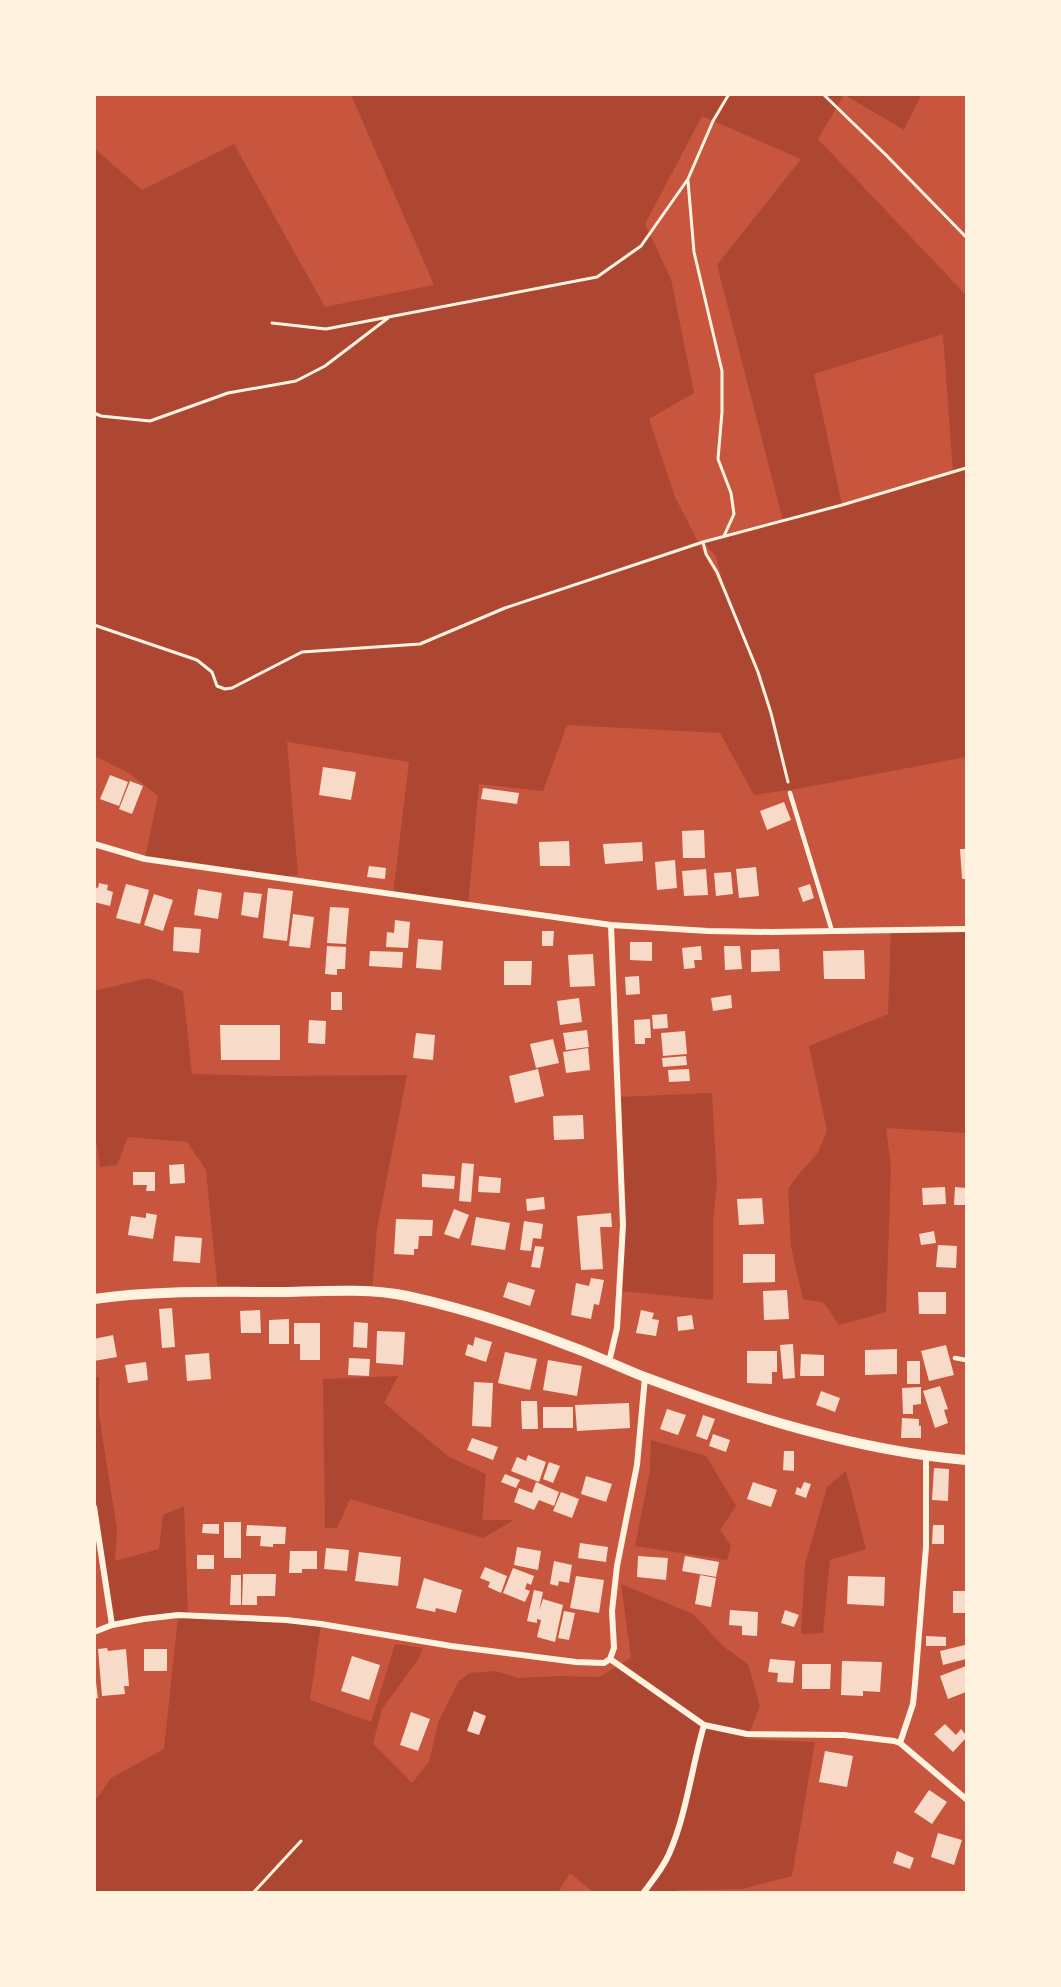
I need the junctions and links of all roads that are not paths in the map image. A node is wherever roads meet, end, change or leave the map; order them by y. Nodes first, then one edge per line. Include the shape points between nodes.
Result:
1 (790, 793) road end
2 (94, 844) edge
3 (611, 925) junction
4 (966, 929) edge
5 (832, 931) junction
6 (94, 1299) edge
7 (955, 1358) dead end
8 (966, 1360) edge
9 (609, 1362) junction
10 (645, 1377) junction
11 (926, 1457) junction
12 (966, 1461) edge
13 (94, 1507) edge
14 (112, 1625) junction
15 (94, 1632) edge
16 (610, 1659) junction
17 (704, 1725) junction
18 (900, 1743) junction
19 (966, 1799) edge
20 (644, 1893) edge

1 - 5 lane
2 - 3 street via 145,859
3 - 5 street via 708,931
3 - 9 street via 623,1225 616,1328
4 - 5 street
6 - 9 street via 240,1292 404,1295 522,1329
7 - 8 lane
9 - 10 street
10 - 11 street via 816,1433
10 - 16 street via 637,1465 617,1566 612,1611 614,1648
11 - 12 street
11 - 18 street via 926,1547 915,1684
13 - 14 street
14 - 15 street
14 - 16 street via 178,1615 285,1620 576,1662 604,1663
16 - 17 street
17 - 18 street via 747,1734 844,1735
17 - 20 street via 670,1852
18 - 19 street

